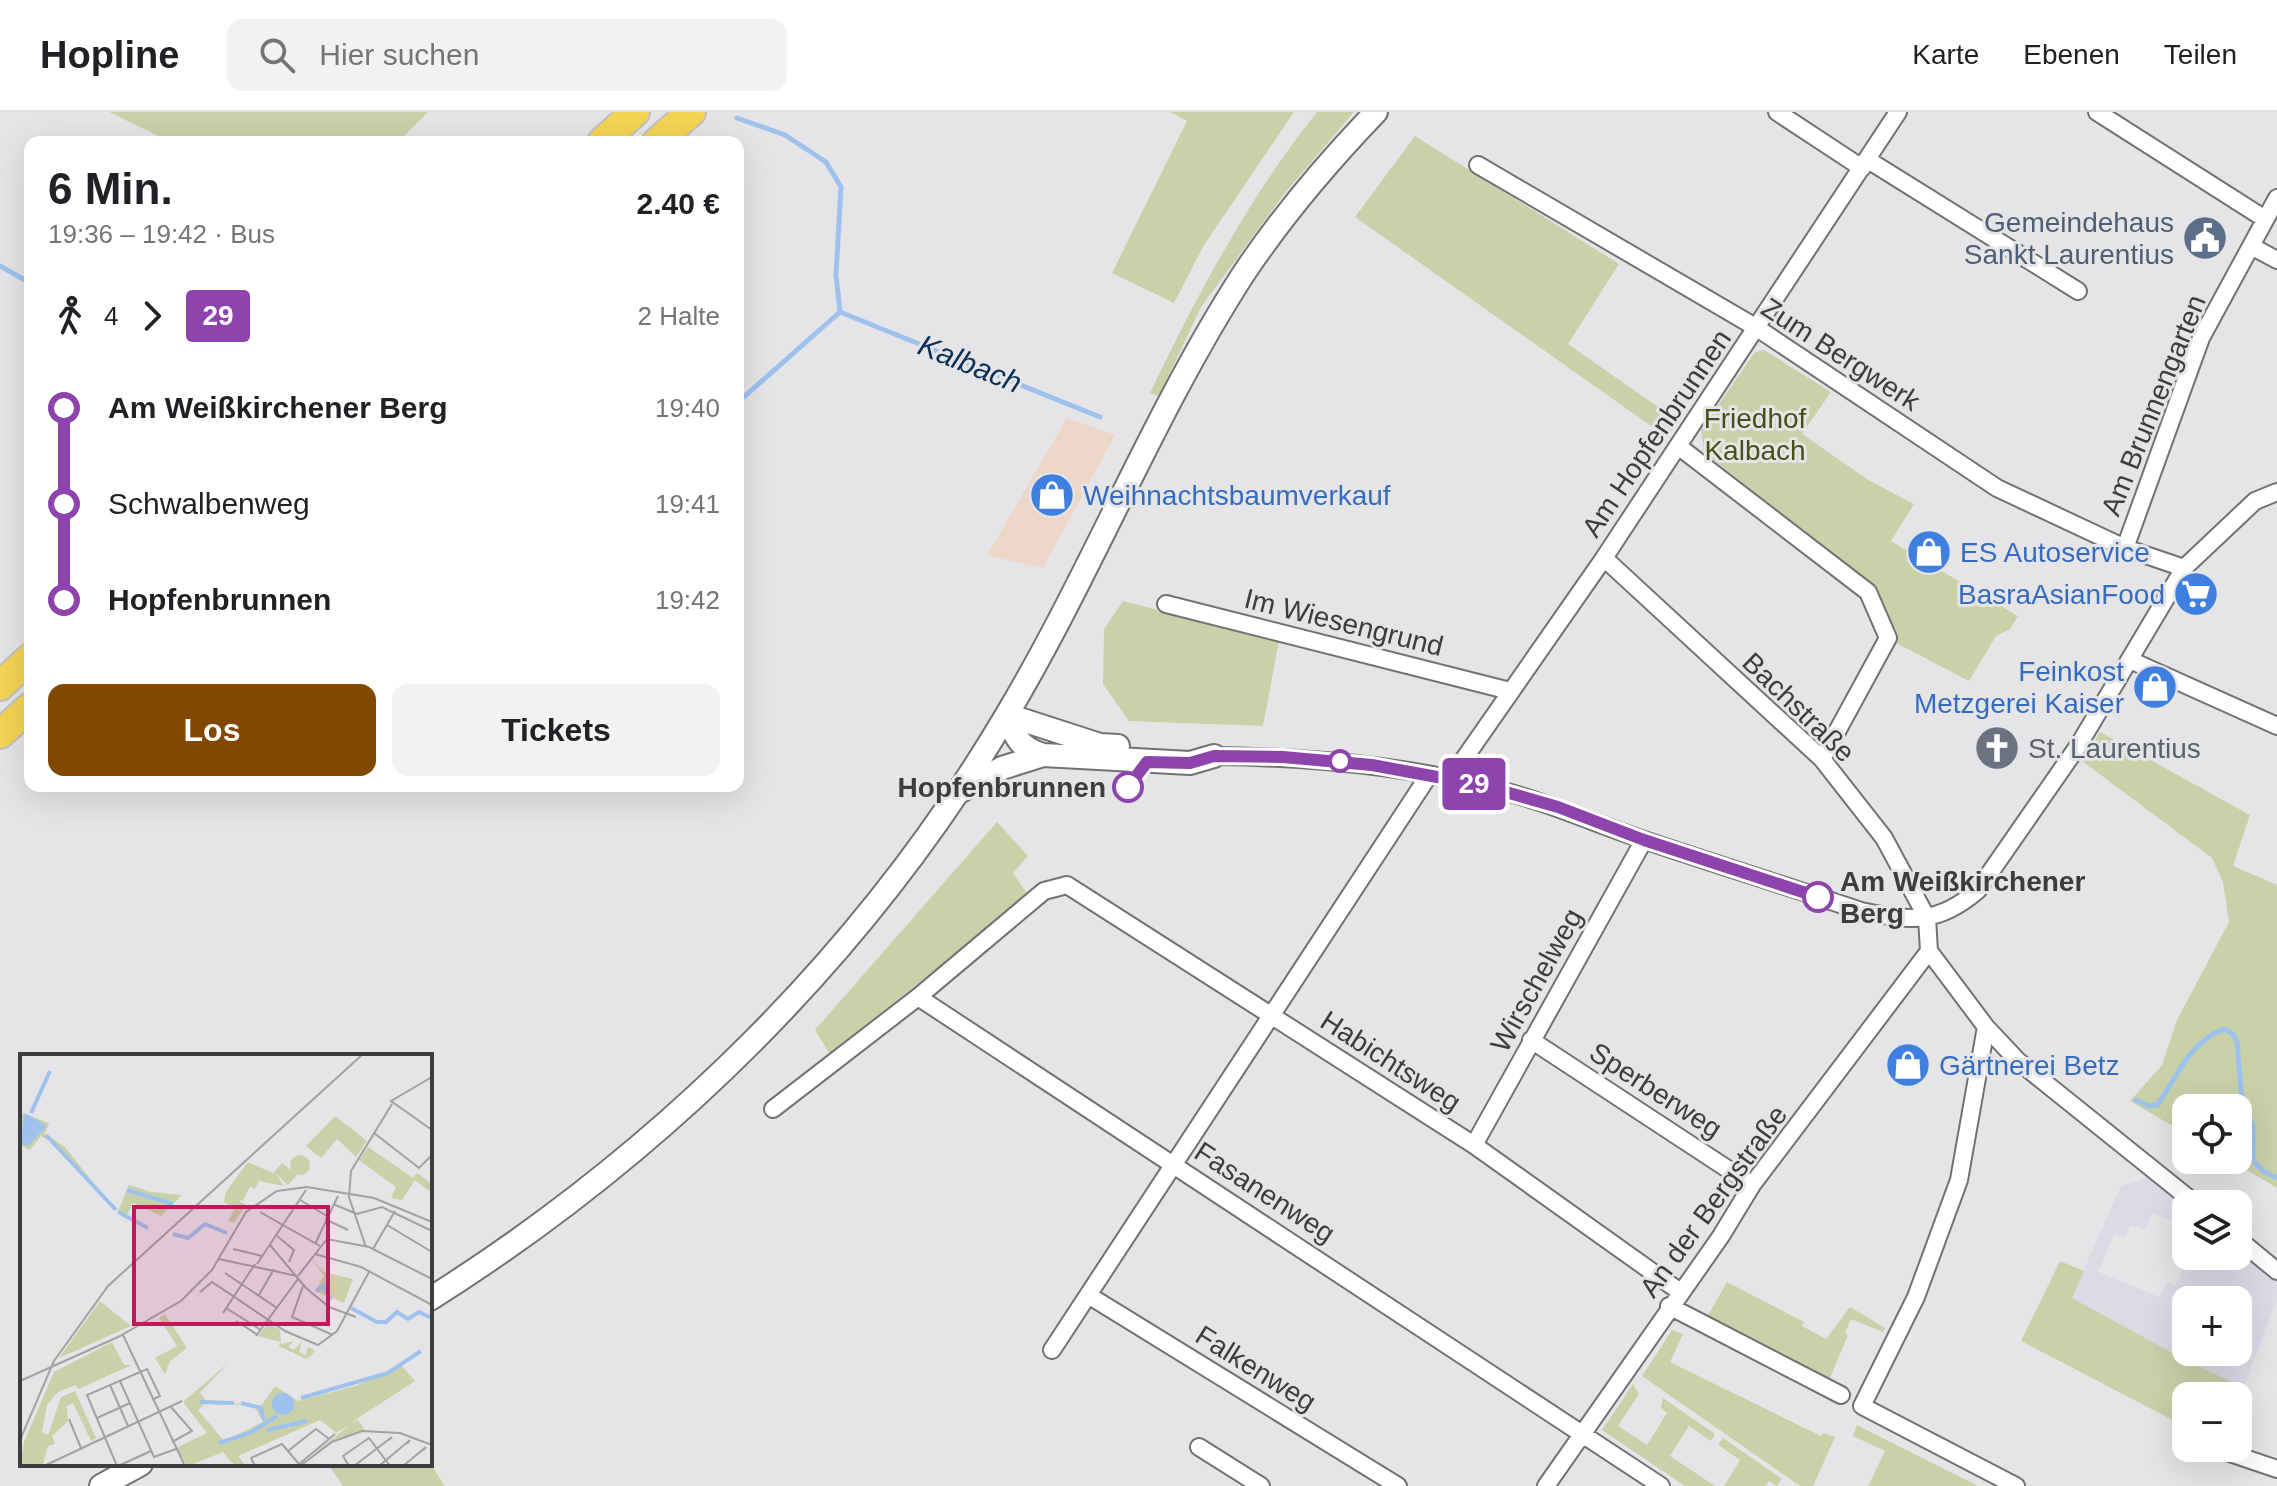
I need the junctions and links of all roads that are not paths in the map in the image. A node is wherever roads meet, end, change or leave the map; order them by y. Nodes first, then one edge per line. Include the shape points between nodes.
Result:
1 (635, 112) edge
2 (691, 112) edge
3 (1376, 112) edge
4 (1777, 112) edge
5 (1898, 112) edge
6 (2097, 112) edge
7 (609, 136) edge
8 (664, 136) edge
9 (1865, 164) junction
10 (1478, 165) dead end
11 (2277, 198) edge
12 (2265, 219) junction
13 (2251, 246) junction
14 (2277, 260) edge
15 (2078, 291) dead end
16 (1757, 328) junction
17 (1678, 446) junction
18 (2277, 492) edge
19 (2125, 548) junction
20 (1604, 558) junction
21 (2184, 568) junction
22 (1166, 604) dead end
23 (2130, 660) junction
24 (24, 664) edge
25 (1029, 676) junction
26 (0, 686) edge
27 (1510, 691) junction
28 (24, 712) edge
29 (1007, 715) junction
30 (2277, 726) edge
31 (1047, 729) junction
32 (0, 734) edge
33 (1043, 755) junction
34 (1214, 756) junction
35 (1822, 759) junction
36 (1429, 775) junction
37 (1450, 779) junction
38 (957, 793) junction
39 (1644, 840) junction
40 (1927, 918) junction
41 (1929, 951) junction
42 (918, 997) junction
43 (1272, 1015) junction
44 (1986, 1027) junction
45 (1531, 1040) junction
46 (773, 1109) dead end
47 (1474, 1145) junction
48 (1174, 1164) junction
49 (1752, 1185) junction
50 (2179, 1190) edge
51 (2252, 1250) edge
52 (2277, 1271) edge
53 (1679, 1291) junction
54 (1088, 1295) junction
55 (432, 1298) edge
56 (1669, 1306) junction
57 (1052, 1350) dead end
58 (1841, 1395) dead end
59 (1584, 1432) junction
60 (1199, 1447) dead end
61 (2252, 1461) edge
62 (137, 1466) edge
63 (2277, 1469) edge
64 (101, 1486) edge
65 (1261, 1486) edge
66 (1398, 1486) edge
67 (1546, 1486) edge
68 (1661, 1486) edge
69 (2016, 1486) edge

1 - 7 highway
2 - 8 highway
3 - 25 main road via 1323,167 1243,275
4 - 9 street
5 - 9 street, Am Hopfenbrunnen
6 - 12 street
9 - 15 street
9 - 16 street, Am Hopfenbrunnen
10 - 16 street, Zum Bergwerk
11 - 12 street, Am Brunnengarten
12 - 13 street, Am Brunnengarten
13 - 14 street
13 - 19 street, Am Brunnengarten via 2201,338
16 - 17 street, Am Hopfenbrunnen
16 - 19 street, Zum Bergwerk via 1997,488
17 - 20 street, Am Hopfenbrunnen
17 - 35 street via 1868,592 1874,605 1888,638
18 - 21 street via 2255,501
19 - 21 street, Zum Bergwerk
20 - 27 street, Am Hopfenbrunnen
20 - 35 street, Bachstraße
21 - 23 street
22 - 27 street, Im Wiesengrund
23 - 30 street
23 - 40 street via 2078,746 1978,890 1956,909
24 - 26 highway
25 - 29 main road
25 - 31 main road via 1031,699
27 - 37 street, Am Hopfenbrunnen
28 - 32 highway
29 - 31 main road
29 - 33 main road via 1025,750
29 - 38 main road
31 - 34 main road via 1100,745
33 - 34 main road via 1190,763
33 - 38 main road via 1002,768
34 - 36 street via 1339,761
35 - 40 street, Bachstraße via 1884,838
36 - 37 street
36 - 43 street
37 - 39 street via 1558,807
38 - 55 main road via 885,892 788,1006 677,1116 558,1211
39 - 40 street via 1861,911
39 - 45 street, Wirschelweg
40 - 41 street
41 - 44 street
41 - 49 street, An der Bergstraße
42 - 43 street, Habichtsweg via 1044,891 1067,885
42 - 46 street
42 - 48 street, Fasanenweg
43 - 47 street, Habichtsweg
43 - 48 street
44 - 50 street via 2018,1061
44 - 69 street via 1959,1180 1916,1297 1862,1406
45 - 47 street, Wirschelweg
45 - 49 street, Sperberweg
47 - 53 street, Habichtsweg
48 - 54 street
48 - 59 street, Fasanenweg
49 - 53 street, An der Bergstraße
51 - 52 street
53 - 56 street, An der Bergstraße
54 - 57 street
54 - 66 street, Falkenweg
56 - 58 street
56 - 59 street, An der Bergstraße
59 - 67 street, An der Bergstraße
59 - 68 street, Fasanenweg
60 - 65 street
61 - 63 street
62 - 64 main road

